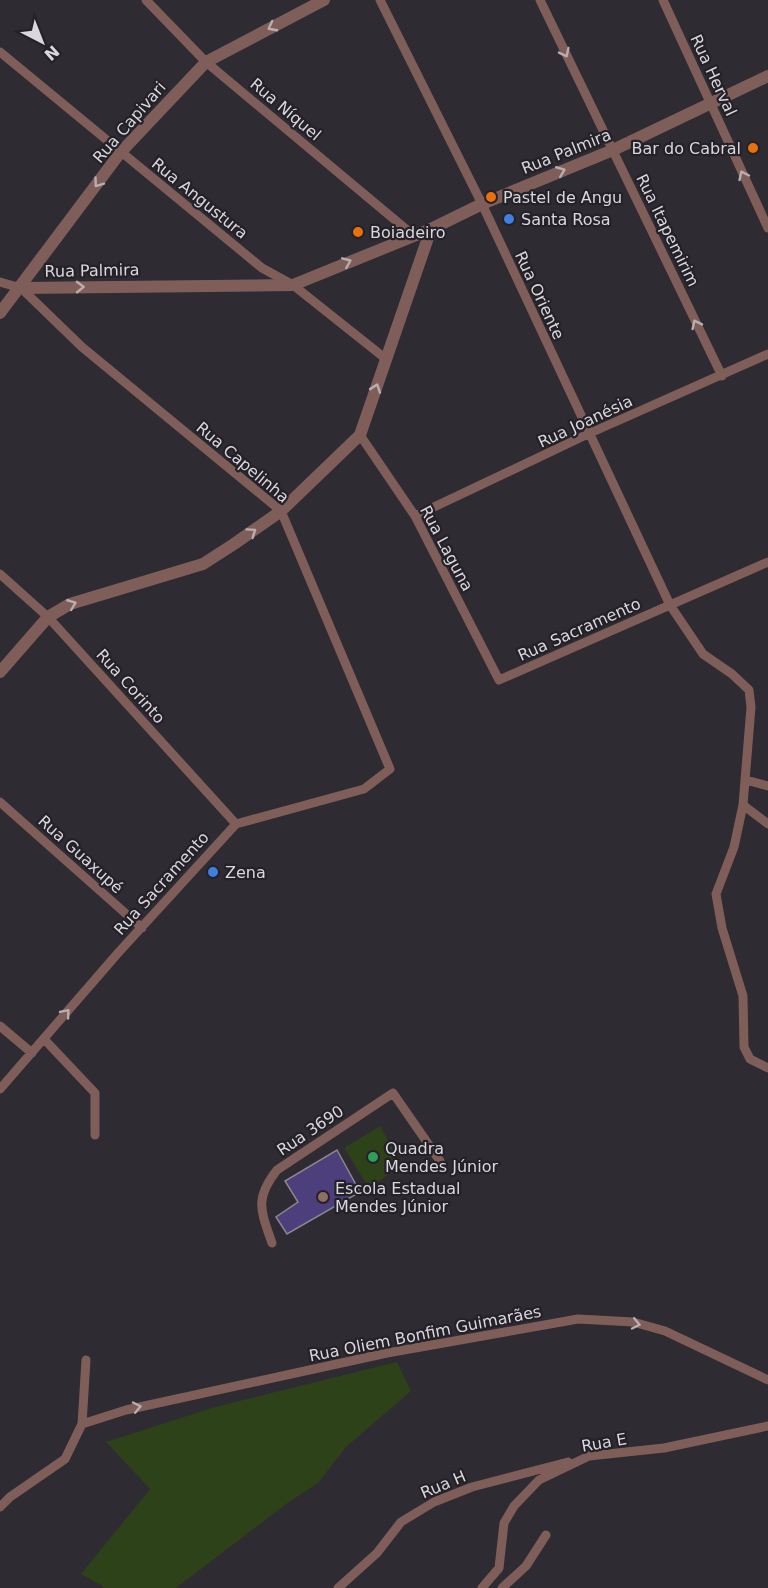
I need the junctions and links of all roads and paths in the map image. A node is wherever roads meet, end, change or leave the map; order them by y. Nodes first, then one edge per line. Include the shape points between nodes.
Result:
1 (146, 0) edge
2 (324, 0) edge
3 (380, 0) edge
4 (540, 0) edge
5 (663, 0) edge
6 (0, 52) edge
7 (206, 62) junction
8 (768, 76) edge
9 (711, 105) junction
10 (613, 150) junction
11 (120, 153) junction
12 (482, 204) junction
13 (768, 228) edge
14 (431, 229) junction
15 (412, 235) junction
16 (0, 282) edge
17 (293, 285) junction
18 (21, 288) junction
19 (0, 313) edge
20 (768, 354) edge
21 (386, 359) junction
22 (722, 376) junction
23 (588, 434) junction
24 (360, 435) junction
25 (281, 511) junction
26 (415, 516) junction
27 (768, 562) edge
28 (0, 574) edge
29 (670, 605) junction
30 (48, 617) junction
31 (0, 672) edge
32 (500, 680) joint
33 (746, 780) junction
34 (768, 786) edge
35 (0, 802) edge
36 (743, 805) junction
37 (236, 824) junction
38 (768, 824) edge
39 (142, 928) junction
40 (0, 1026) edge
41 (44, 1039) junction
42 (32, 1053) junction
43 (768, 1068) edge
44 (0, 1089) edge
45 (95, 1135) dead end
46 (440, 1161) dead end
47 (272, 1243) dead end
48 (86, 1360) dead end
49 (768, 1380) edge
50 (82, 1424) junction
51 (768, 1426) edge
52 (589, 1456) junction
53 (0, 1507) edge
54 (546, 1535) dead end
55 (338, 1588) edge
56 (482, 1588) edge
57 (502, 1588) edge

1 - 7 street, Rua Níquel
2 -> 7 street, Rua Capivari
3 - 12 street, Rua Oriente
4 -> 10 street, Rua Itapemirim
5 - 9 street, Rua Herval
6 - 11 street, Rua Angustura
7 - 11 street, Rua Capivari
7 - 15 street, Rua Níquel
8 - 9 street, Rua Palmira
9 - 10 street, Rua Palmira
13 -> 9 street, Rua Herval
12 -> 10 street, Rua Palmira
22 -> 10 street, Rua Itapemirim
11 - 17 street, Rua Angustura via 261,268
11 -> 18 street, Rua Capivari
12 - 14 street, Rua Palmira
12 - 23 street, Rua Oriente
14 - 15 street, Rua Palmira
14 - 21 street
17 -> 15 street, Rua Palmira
16 - 18 street, Rua Capelinha
18 -> 17 street, Rua Palmira
17 - 21 street, Rua Angustura
18 - 19 street, Rua Capivari
18 - 25 street, Rua Capelinha via 82,347
20 - 22 street, Rua Joanésia
24 -> 21 street
22 - 23 street, Rua Joanésia
23 - 26 street, Rua Joanésia
23 - 29 street, Rua Oriente
24 - 25 street
24 - 26 street, Rua Laguna
30 -> 25 street via 70,604 203,564
25 - 37 street, Rua Capelinha via 390,769 364,789
26 - 32 street, Rua Laguna
27 - 29 street, Rua Sacramento
28 - 30 street, Rua Corinto
29 - 32 street, Rua Sacramento
29 - 33 street, Rua Oriente via 703,654 749,690
30 - 31 street
30 - 37 street, Rua Corinto
33 - 34 street
33 - 36 street
35 - 39 street, Rua Guaxupé
36 - 38 street
36 - 43 street via 734,847 716,894 743,996 744,1047 750,1059
37 - 39 street, Rua Sacramento
41 -> 39 street, Rua Sacramento
40 - 42 street
41 - 42 street, Rua Sacramento
41 - 45 street via 95,1093
42 - 44 street, Rua Sacramento
46 - 47 street, Rua 3690 via 393,1093 277,1170 263,1188 261,1206
48 - 50 street
50 -> 49 street, Rua Oliem Bonfim Guimarães via 126,1410 380,1355 578,1319 633,1322 665,1331
50 - 53 street via 65,1459
51 - 52 street, Rua E via 664,1448
52 - 55 street, Rua H via 472,1487 434,1502 401,1522 377,1553
52 - 56 street, Rua E via 540,1480 514,1506 504,1523 499,1568
54 - 57 street via 526,1566

